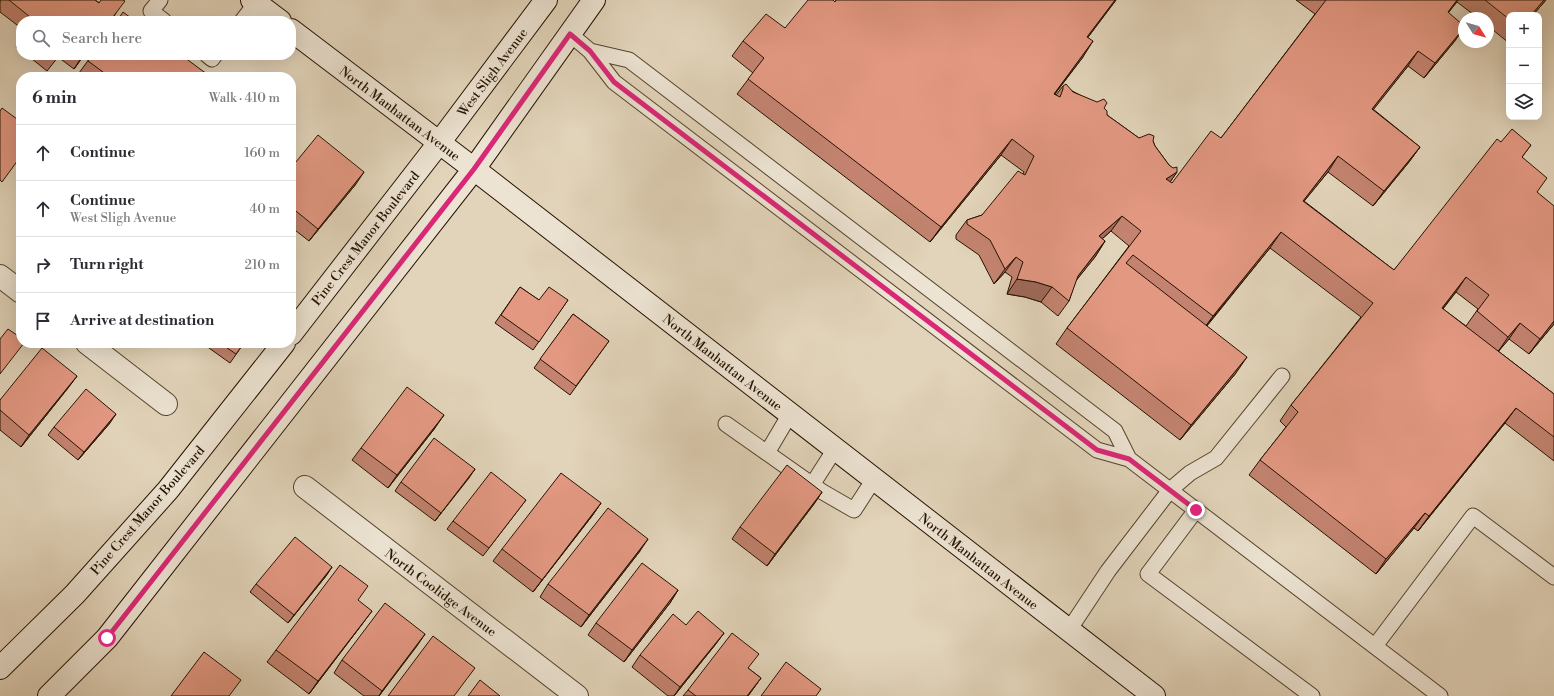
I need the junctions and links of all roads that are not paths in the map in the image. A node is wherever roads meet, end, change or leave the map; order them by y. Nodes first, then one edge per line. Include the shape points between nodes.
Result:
1 (160, 0) edge
2 (546, 0) edge
3 (594, 0) edge
4 (254, 2) edge
5 (158, 16) edge
6 (245, 16) edge
7 (273, 16) edge
8 (296, 34) edge
9 (570, 34) junction
10 (590, 51) junction
11 (439, 143) junction
12 (474, 169) junction
13 (0, 276) edge
14 (16, 288) edge
15 (296, 328) edge
16 (93, 348) edge
17 (280, 348) edge
18 (1282, 376) dead end
19 (166, 404) dead end
20 (790, 414) junction
21 (726, 424) dead end
22 (835, 449) junction
23 (767, 453) junction
24 (1129, 459) junction
25 (874, 479) junction
26 (812, 485) junction
27 (304, 487) dead end
28 (1170, 490) junction
29 (1196, 510) junction
30 (1554, 577) edge
31 (1069, 630) junction
32 (1375, 646) junction
33 (0, 668) edge
34 (49, 696) edge
35 (577, 696) edge
36 (1154, 696) edge
37 (1312, 696) edge
38 (1440, 696) edge

1 - 5 lane via 151,11
2 - 11 main road, West Sligh Avenue
3 - 9 main road
4 - 6 lane
4 - 7 main road
8 - 11 main road, North Manhattan Avenue
9 - 10 lane
9 - 12 main road
10 - 24 lane via 614,82 1090,445 1097,450
10 - 24 lane via 629,60 1115,431
11 - 12 main road, North Manhattan Avenue
11 - 15 main road, Pine Crest Manor Boulevard
12 - 20 main road, North Manhattan Avenue
12 - 34 main road via 107,638
13 - 14 main road
16 - 19 main road
17 - 33 main road, Pine Crest Manor Boulevard via 168,490 75,594
18 - 28 lane via 1216,458 1190,473
20 - 22 main road, North Manhattan Avenue
20 - 23 lane
21 - 23 lane
22 - 25 main road, North Manhattan Avenue
22 - 26 lane
23 - 26 lane
24 - 28 lane
25 - 26 lane via 854,510
25 - 31 main road, North Manhattan Avenue
27 - 35 main road, North Coolidge Avenue
28 - 29 lane
28 - 31 lane via 1108,571
29 - 32 lane
29 - 37 lane via 1148,574
30 - 32 lane via 1473,516
31 - 36 main road, North Manhattan Avenue
32 - 38 lane

